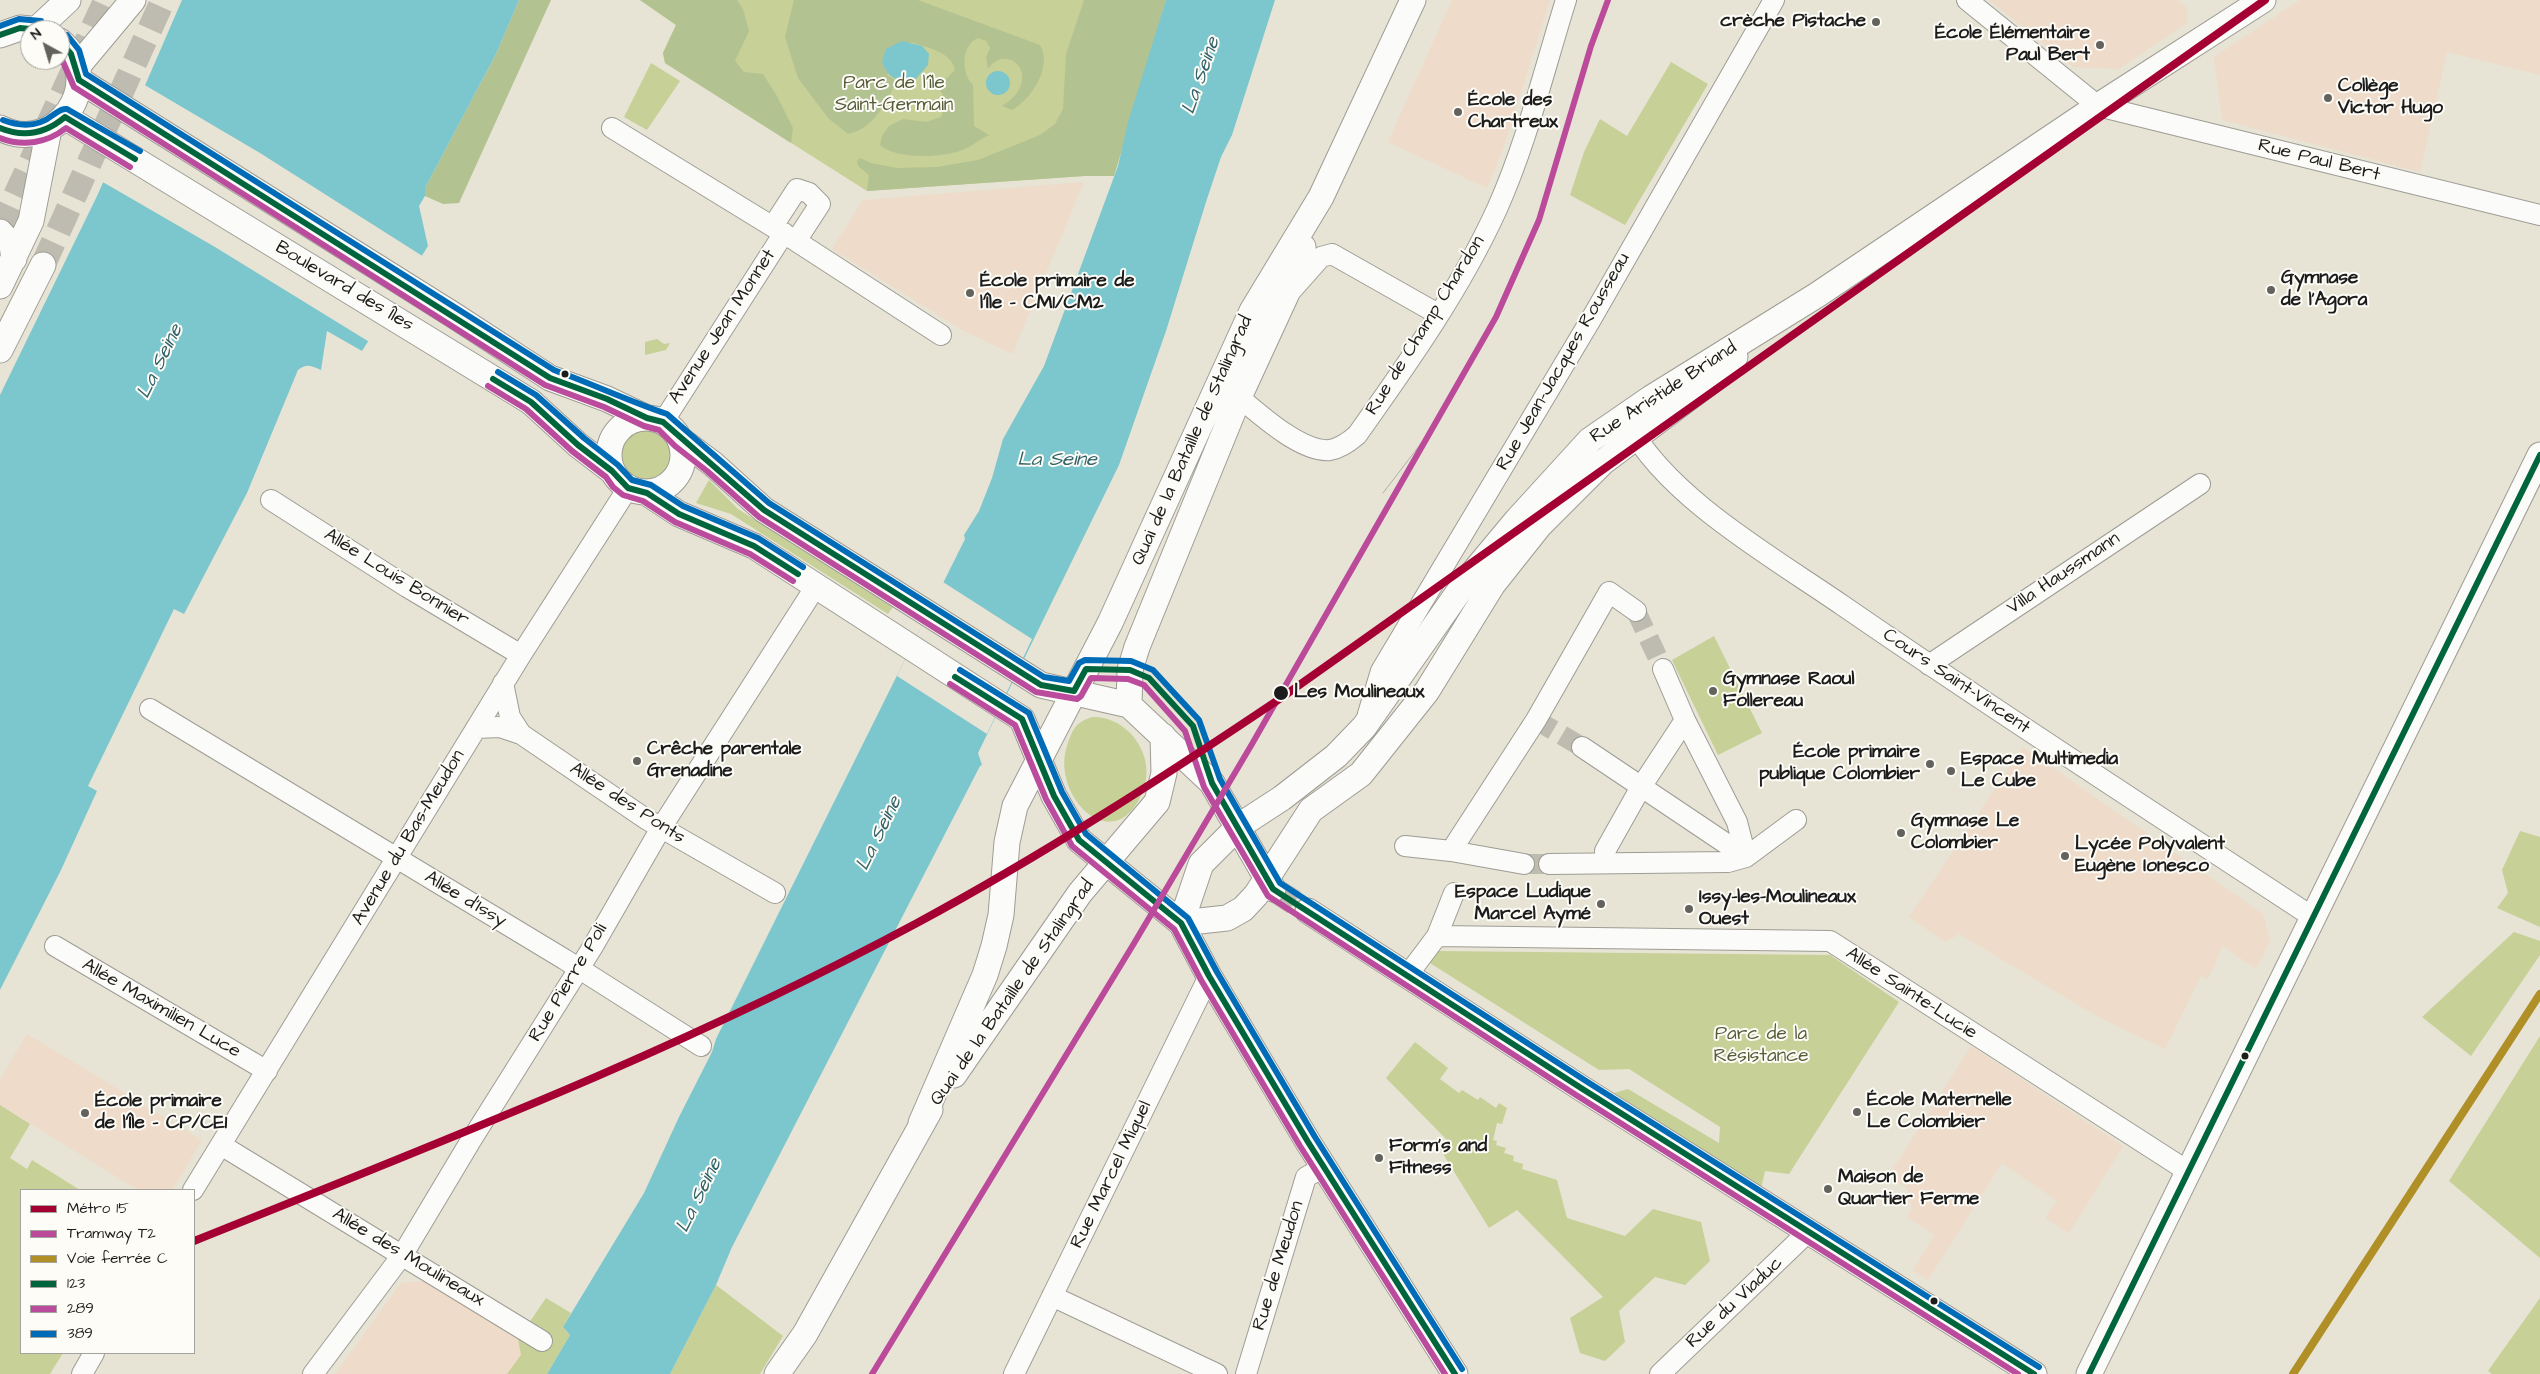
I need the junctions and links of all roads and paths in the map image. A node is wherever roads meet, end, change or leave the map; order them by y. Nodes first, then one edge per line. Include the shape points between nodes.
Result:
1 (68, 0) edge
2 (108, 0) edge
3 (126, 0) edge
4 (133, 0) edge
5 (1413, 0) edge
6 (1566, 0) edge
7 (1774, 0) edge
8 (1967, 0) edge
9 (2263, 0) edge
10 (47, 20) edge
11 (1, 28) edge
12 (20, 28) edge
13 (70, 53) edge
14 (78, 74) junction
15 (2098, 106) junction
16 (57, 123) junction
17 (0, 128) edge
18 (612, 128) dead end
19 (1321, 197) junction
20 (2540, 215) edge
21 (0, 232) edge
22 (784, 233) junction
23 (14, 259) junction
24 (43, 265) tunnel mouth
25 (0, 286) edge
26 (1286, 295) junction
27 (1438, 314) junction
28 (941, 335) dead end
29 (0, 350) edge
30 (1239, 397) junction
31 (655, 420) junction
32 (1630, 427) junction
33 (681, 440) junction
34 (2540, 455) edge
35 (629, 484) junction
36 (2200, 484) dead end
37 (271, 500) dead end
38 (816, 586) junction
39 (1636, 611) tunnel mouth
40 (521, 655) junction
41 (1929, 665) junction
42 (1663, 669) tunnel mouth
43 (503, 684) junction
44 (1074, 691) junction
45 (1129, 705) junction
46 (150, 709) dead end
47 (1685, 720) junction
48 (1364, 727) junction
49 (476, 728) junction
50 (521, 734) junction
51 (1163, 736) junction
52 (1582, 747) tunnel mouth
53 (1040, 758) junction
54 (1641, 787) junction
55 (1796, 820) dead end
56 (1239, 826) junction
57 (661, 828) junction
58 (1405, 846) dead end
59 (1605, 851) junction
60 (1451, 852) junction
61 (1746, 857) junction
62 (397, 860) junction
63 (1106, 863) junction
64 (1524, 864) tunnel mouth
65 (1549, 864) tunnel mouth
66 (1624, 864) junction
67 (1582, 865) junction
68 (1269, 884) junction
69 (1454, 893) dead end
70 (774, 894) dead end
71 (1308, 911) tunnel mouth
72 (2314, 918) junction
73 (1181, 923) junction
74 (1437, 936) junction
75 (55, 946) dead end
76 (579, 968) junction
77 (1209, 976) junction
78 (1407, 976) junction
79 (701, 1046) dead end
80 (268, 1071) junction
81 (921, 1123) junction
82 (221, 1145) junction
83 (1324, 1167) junction
84 (2189, 1172) junction
85 (194, 1189) edge
86 (1809, 1231) junction
87 (403, 1254) junction
88 (1052, 1296) junction
89 (804, 1334) junction
90 (542, 1341) dead end
91 (313, 1374) edge
92 (777, 1374) edge
93 (789, 1374) edge
94 (1014, 1374) edge
95 (1217, 1374) edge
96 (1246, 1374) edge
97 (1455, 1374) edge
98 (1660, 1374) edge
99 (2034, 1374) edge
100 (2089, 1374) edge

1 - 10 main road
2 - 3 main road
4 - 14 main road
5 - 19 main road, Quai de la Bataille de Stalingrad
6 - 27 street, Rue de Champ Chardon via 1514,168 1475,254
7 - 48 street, Rue Jean-Jacques Rousseau via 1590,321 1381,671
8 - 15 street
9 - 15 main road, Rue Aristide Briand
11 - 12 main road
13 - 14 main road
14 - 16 main road via 73,106
14 - 31 main road, Boulevard des Îles via 126,110 550,378
15 - 20 street, Rue Paul Bert
15 - 32 main road, Rue Aristide Briand via 1817,295 1651,398
16 - 17 main road via 36,134 21,135
16 - 23 main road via 31,221
16 - 35 main road, Boulevard des Îles via 110,144 531,402 578,445
18 - 22 street
19 - 26 main road, Quai de la Bataille de Stalingrad
19 - 44 main road, Quai de la Bataille de Stalingrad via 1252,311 1161,513
21 - 23 main road via 12,245
22 - 28 street
22 - 31 street, Avenue Jean Monnet
23 - 25 main road
24 - 29 main road
26 - 27 street via 1321,257 1332,254
26 - 30 main road, Quai de la Bataille de Stalingrad
27 - 30 street, Rue de Champ Chardon via 1390,388 1347,444 1328,450 1310,446 1277,427
30 - 45 main road, Quai de la Bataille de Stalingrad via 1137,647 1130,670
31 - 33 main road via 673,429
31 - 35 main road via 635,419 624,425 610,446 609,458
32 - 41 street, Cours Saint-Vincent via 1645,453 1704,509
32 - 48 main road, Rue Aristide Briand via 1590,440 1517,520 1467,580
32 - 68 main road, Rue Aristide Briand via 1602,462 1539,526 1493,584 1428,692 1361,774 1311,810
33 - 35 main road via 684,455 681,469 673,481 661,490
33 - 44 main road via 764,510 1041,685
34 - 72 main road
35 - 38 main road, Boulevard des Îles via 678,514 754,546
35 - 40 street, Avenue du Bas-Meudon
36 - 41 street, Villa Haussmann
37 - 40 street, Allée Louis Bonnier
38 - 53 main road, Boulevard des Îles via 1022,719
38 - 57 street, Rue Pierre Poli
39 - 60 street via 1609,592 1536,720
40 - 43 street, Avenue du Bas-Meudon
41 - 72 street, Cours Saint-Vincent
42 - 47 street
43 - 49 street, Avenue du Bas-Meudon
43 - 50 street via 510,717
44 - 45 main road
44 - 53 main road
45 - 51 main road
46 - 62 street, Allée d'Issy
47 - 54 street
47 - 61 street via 1737,822
48 - 56 main road, Rue Aristide Briand via 1336,756
49 - 50 street, Allée des Ponts via 500,727
49 - 62 street, Avenue du Bas-Meudon
50 - 57 street, Allée des Ponts
51 - 56 main road via 1212,783
51 - 63 main road via 1164,773 1157,802
52 - 54 street
53 - 63 main road via 1054,796 1075,834
53 - 81 main road, Quai de la Bataille de Stalingrad via 1011,819 1001,916 994,946
54 - 59 street
54 - 61 street
55 - 61 street
56 - 68 main road
56 - 73 main road, Rue Aristide Briand via 1201,864
57 - 70 street, Allée des Ponts
57 - 76 street, Rue Pierre Poli
58 - 60 street
59 - 66 street
59 - 67 street
60 - 64 street
61 - 66 street via 1728,862
62 - 76 street, Allée d'Issy
62 - 80 street, Avenue du Bas-Meudon
63 - 73 main road
63 - 81 main road, Quai de la Bataille de Stalingrad via 1051,933
65 - 67 street
66 - 67 street
68 - 73 main road, Rue Aristide Briand via 1243,909 1227,918
69 - 74 street
71 - 78 main road
72 - 84 main road
73 - 77 main road
74 - 78 street
74 - 84 street, Allée Sainte-Lucie via 1830,941
75 - 80 street, Allée Maximilien Luce
76 - 79 street, Allée d'Issy
76 - 87 street, Rue Pierre Poli
77 - 83 main road
77 - 88 street, Rue Marcel Miquel
78 - 86 main road
80 - 82 street, Avenue du Bas-Meudon
81 - 89 main road, Quai de la Bataille de Stalingrad
82 - 85 street, Avenue du Bas-Meudon
82 - 87 street, Allée des Moulineaux
83 - 96 street, Rue de Meudon via 1306,1177
83 - 97 main road
84 - 100 main road
86 - 98 street, Rue du Viaduc
86 - 99 main road
87 - 90 street, Allée des Moulineaux
87 - 91 street, Rue Pierre Poli
88 - 94 street, Rue Marcel Miquel
88 - 95 street
89 - 92 main road, Quai de la Bataille de Stalingrad
89 - 93 main road, Quai de la Bataille de Stalingrad

